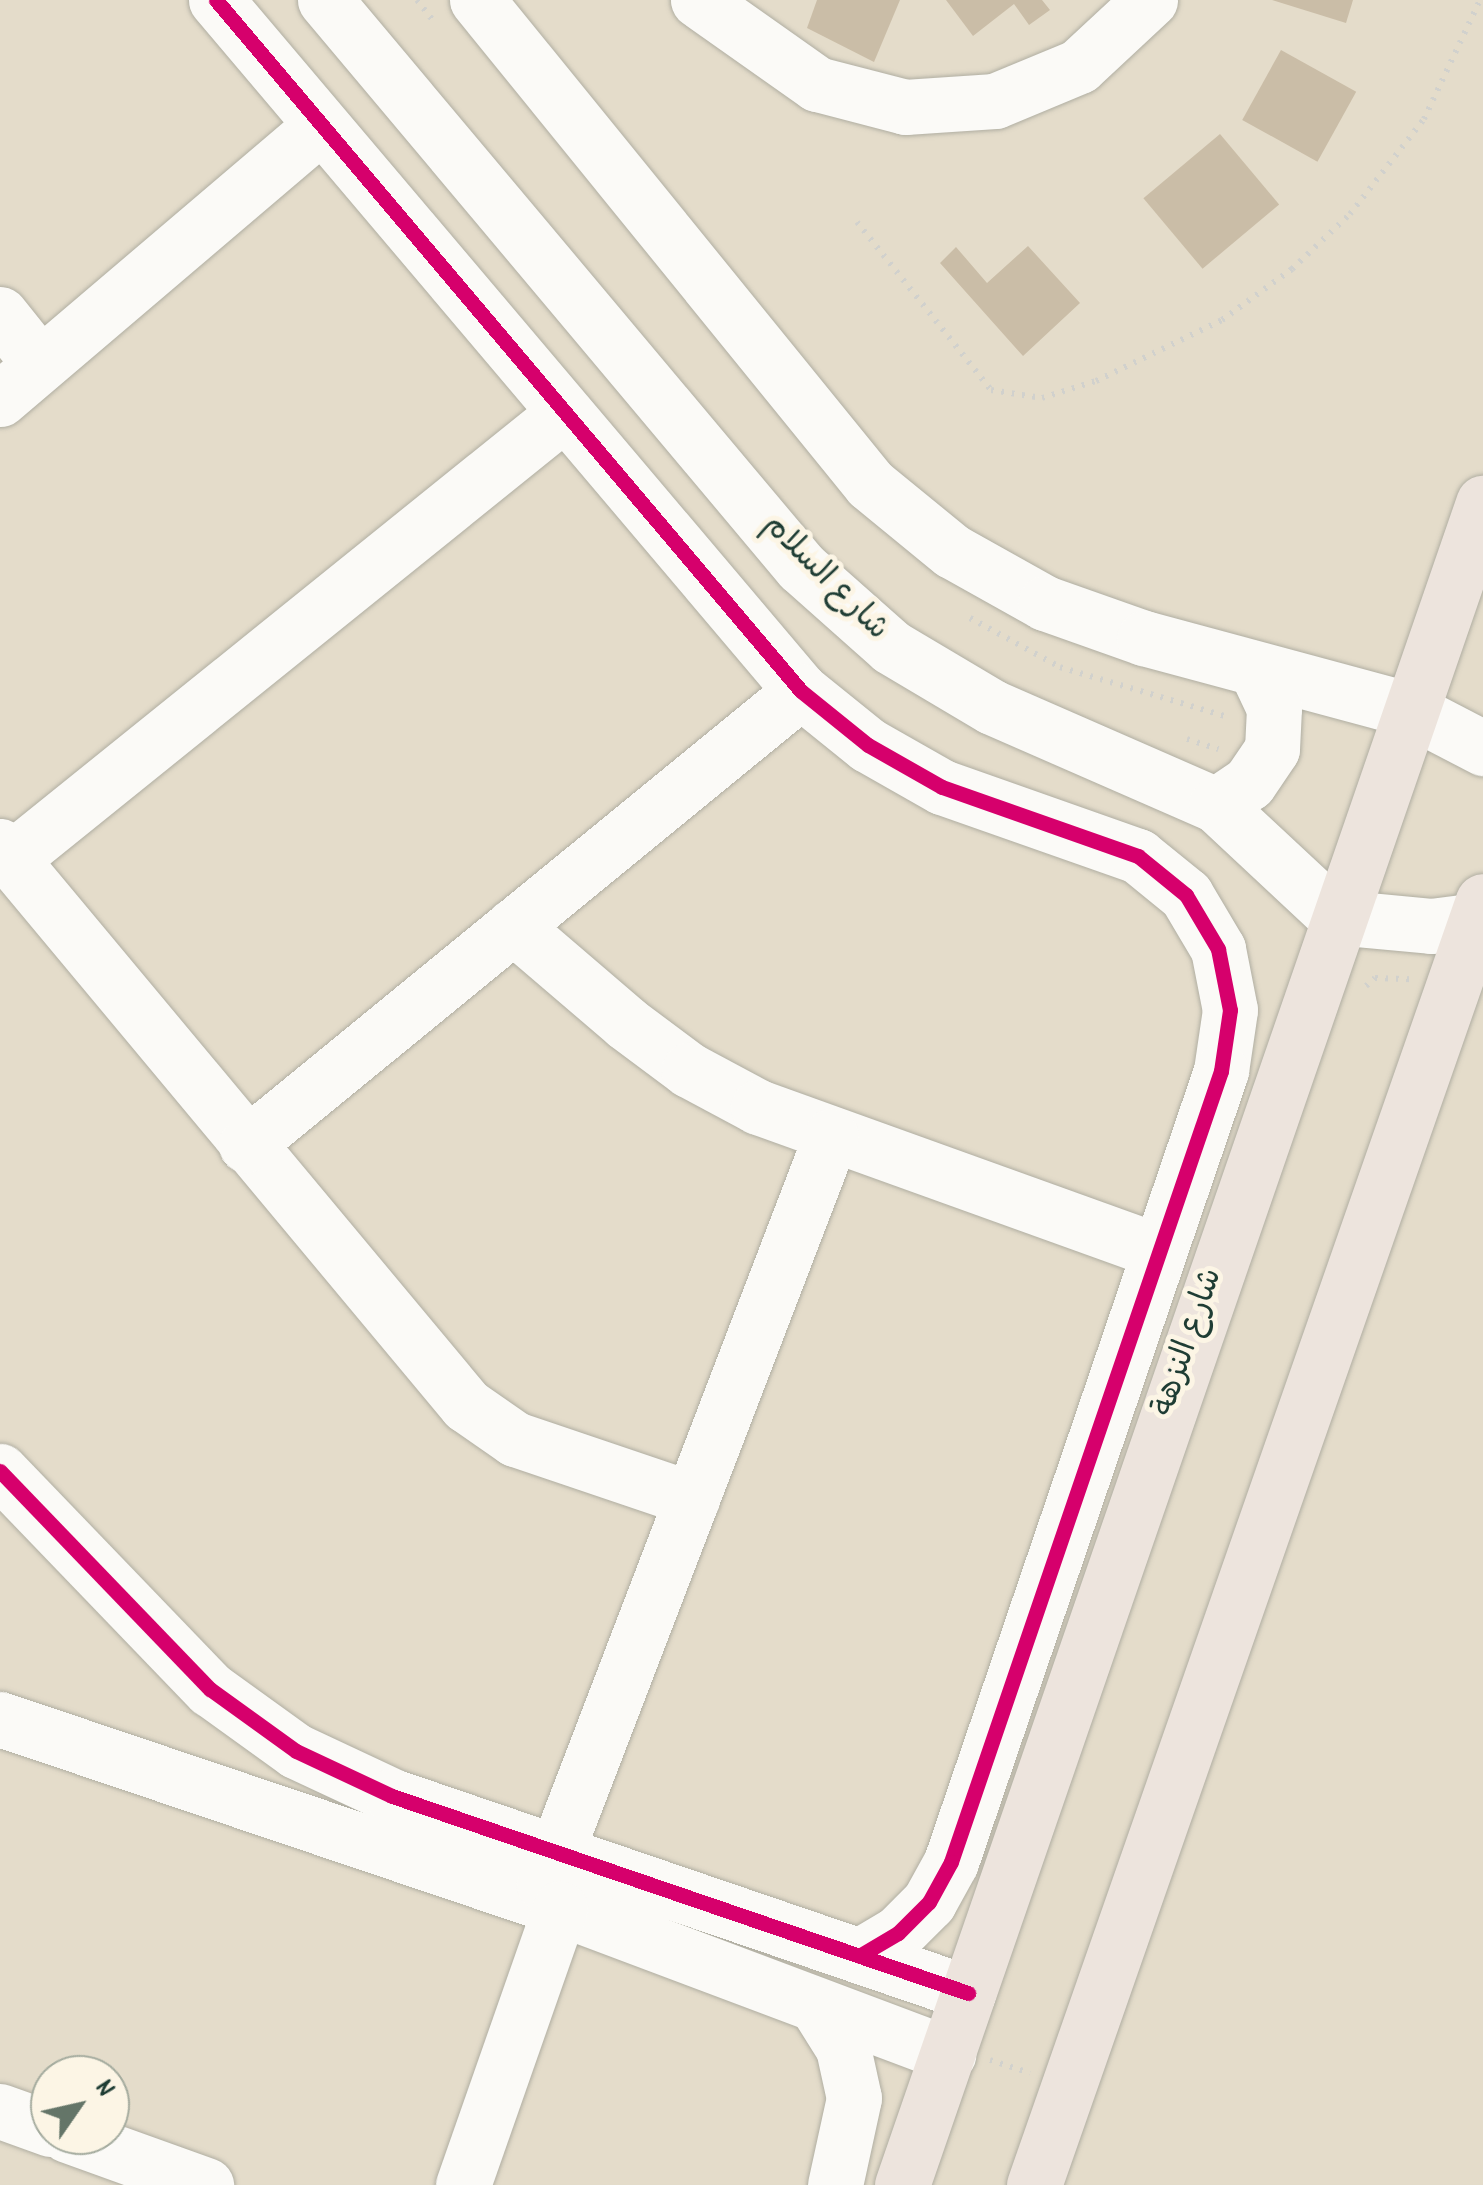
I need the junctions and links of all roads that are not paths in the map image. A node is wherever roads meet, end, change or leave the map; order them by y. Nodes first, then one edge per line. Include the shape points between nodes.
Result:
1 (216, 0) edge
2 (325, 0) edge
3 (477, 0) edge
4 (698, 0) edge
5 (1150, 0) edge
6 (320, 127) junction
7 (0, 314) edge
8 (20, 382) edge
9 (563, 414) junction
10 (1483, 502) edge
11 (1256, 670) junction
12 (801, 691) junction
13 (1408, 710) junction
14 (1483, 748) edge
15 (1216, 805) junction
16 (5, 853) edge
17 (1481, 910) edge
18 (1336, 917) junction
19 (513, 926) junction
20 (831, 1136) junction
21 (246, 1145) junction
22 (1158, 1251) junction
23 (0, 1471) edge
24 (692, 1499) junction
25 (0, 1720) edge
26 (551, 1887) junction
27 (859, 1956) junction
28 (968, 1994) junction
29 (816, 2005) junction
30 (970, 2050) junction
31 (0, 2111) edge
32 (30, 2122) edge
33 (123, 2155) edge
34 (206, 2185) edge
35 (463, 2185) edge
36 (835, 2185) edge
37 (902, 2185) edge
38 (1034, 2185) edge

1 - 6 street
2 - 15 street, شارع السلام via 802,567 892,647 992,708
3 - 11 street via 870,484 952,551 1045,604
4 - 5 street via 816,84 905,108 995,101 1079,66
6 - 8 street
6 - 9 street
7 - 8 street
9 - 12 street
9 - 16 street
10 - 13 main road, شارع النزهة
11 - 13 street
11 - 15 street via 1274,708 1272,749 1249,784
12 - 19 street
12 - 22 street via 868,745 942,787 1138,856 1186,896 1218,949 1230,1010 1221,1071
13 - 14 street
13 - 18 main road, شارع النزهة
15 - 18 street, شارع السلام
16 - 21 street
17 - 18 street via 1431,926
17 - 38 main road
18 - 28 main road, شارع النزهة
19 - 20 street via 689,1070
19 - 21 street
20 - 22 street
20 - 24 street
21 - 24 street via 466,1405 515,1439
22 - 27 street via 951,1862 929,1902 898,1933
23 - 26 street via 210,1689 296,1751 392,1796
24 - 26 street
25 - 26 street
26 - 27 street
26 - 29 street
26 - 35 street
27 - 28 street
28 - 30 main road, شارع النزهة
29 - 30 street
29 - 36 street via 843,2048 854,2098
30 - 37 main road, شارع النزهة
31 - 32 street
33 - 34 street

